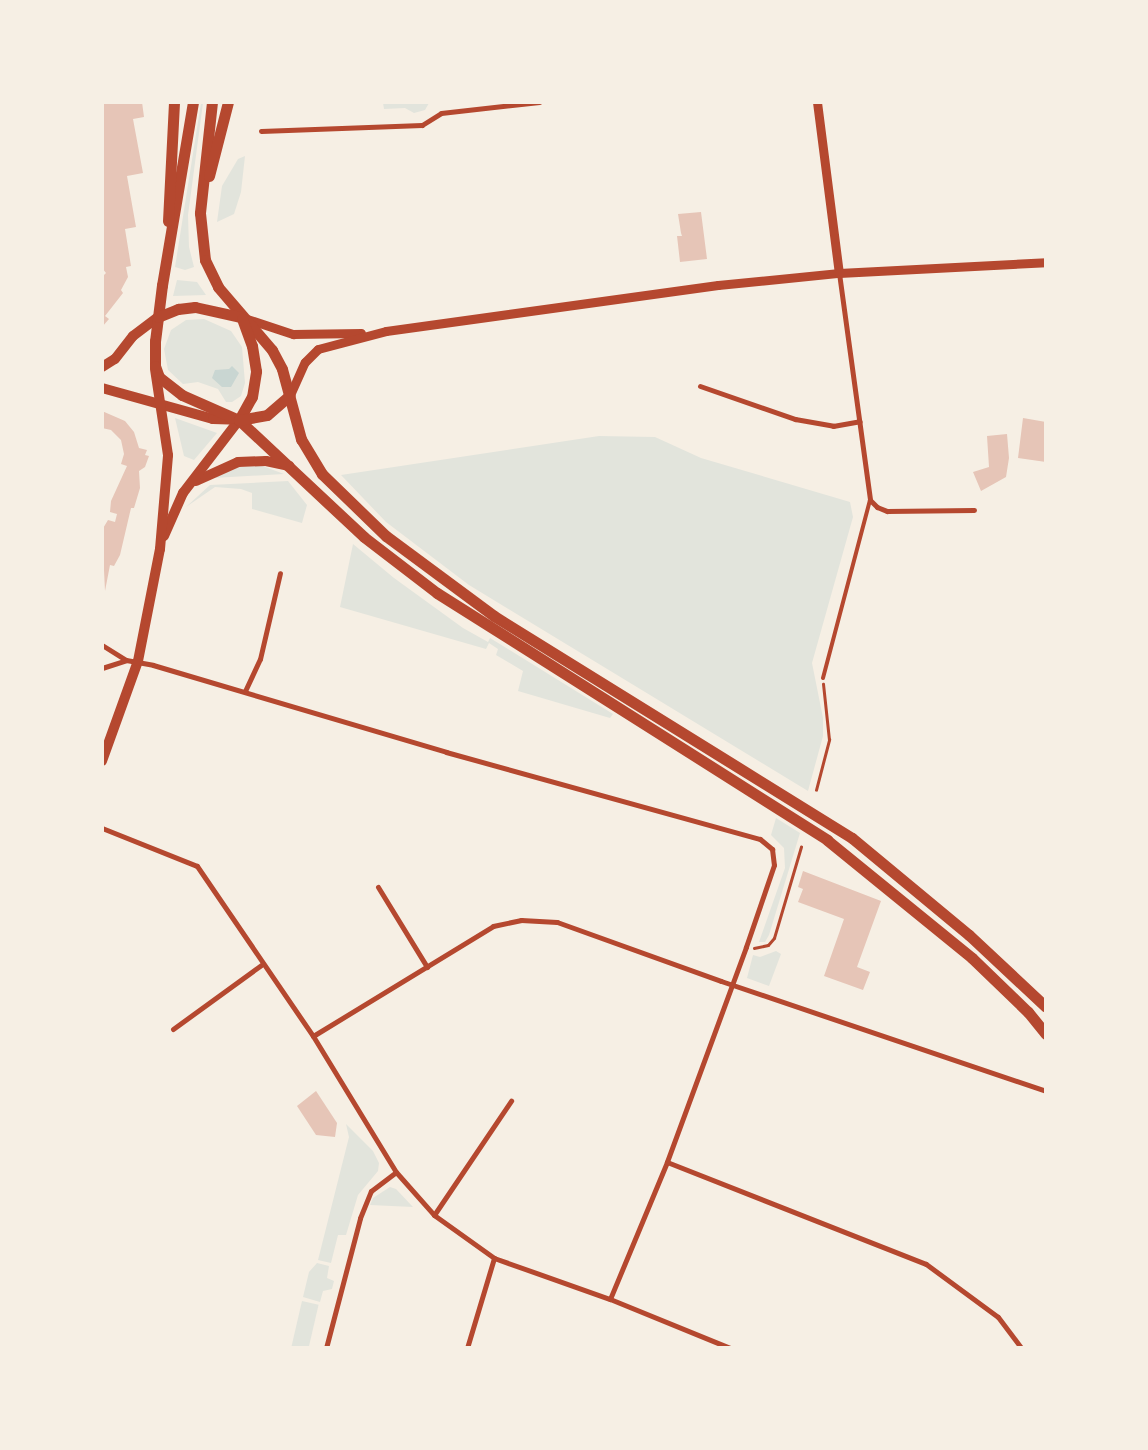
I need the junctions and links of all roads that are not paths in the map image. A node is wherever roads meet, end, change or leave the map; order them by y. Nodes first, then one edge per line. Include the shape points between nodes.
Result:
1 (174, 102) edge
2 (193, 102) edge
3 (212, 102) edge
4 (228, 102) edge
5 (540, 102) edge
6 (817, 102) edge
7 (261, 131) dead end
8 (201, 203) junction
9 (167, 252) junction
10 (1046, 262) edge
11 (839, 273) junction
12 (158, 317) junction
13 (241, 317) junction
14 (386, 331) junction
15 (154, 366) junction
16 (102, 368) edge
17 (700, 386) dead end
18 (102, 388) edge
19 (290, 395) junction
20 (158, 403) junction
21 (860, 420) junction
22 (237, 424) junction
23 (290, 466) junction
24 (190, 484) junction
25 (870, 500) junction
26 (974, 510) dead end
27 (160, 549) junction
28 (280, 574) dead end
29 (102, 645) edge
30 (126, 660) junction
31 (138, 661) junction
32 (102, 668) edge
33 (823, 678) road end
34 (245, 691) junction
35 (102, 761) edge
36 (102, 828) edge
37 (378, 887) dead end
38 (262, 965) junction
39 (426, 968) junction
40 (732, 985) junction
41 (1046, 1007) edge
42 (173, 1030) dead end
43 (1046, 1034) edge
44 (313, 1036) junction
45 (1046, 1091) edge
46 (511, 1102) dead end
47 (667, 1162) junction
48 (396, 1172) junction
49 (434, 1215) junction
50 (494, 1258) junction
51 (610, 1299) junction
52 (326, 1348) edge
53 (467, 1348) edge
54 (730, 1348) edge
55 (1021, 1348) edge

1 - 9 main road
2 - 9 main road
3 - 8 main road
4 - 8 main road
5 - 7 street via 440,113 422,125
6 - 11 street
8 - 13 main road via 204,260 218,287
9 - 12 main road
10 - 11 street
11 - 14 street via 718,285
11 - 21 street
12 - 13 main road via 178,309 195,307
12 - 15 main road
12 - 16 main road
13 - 14 street via 305,335
13 - 19 main road via 272,350
13 - 22 main road via 252,346 256,371 252,397
14 - 19 street via 318,349 305,362
15 - 20 main road
15 - 22 main road via 168,387
17 - 21 street via 795,419 832,426
18 - 20 main road
19 - 22 main road via 267,415
19 - 41 main road via 302,439 316,466 386,536 494,616 852,838
20 - 22 main road
20 - 27 main road via 168,455
21 - 25 street
22 - 23 main road
22 - 24 main road
23 - 24 main road via 266,461 238,462 216,469
23 - 43 main road via 364,537 437,594 828,840 972,958
24 - 27 main road via 175,509
25 - 26 street via 887,511
25 - 33 lane
27 - 31 main road
28 - 34 street via 260,659
29 - 30 street
30 - 31 street
30 - 32 street
31 - 34 street
31 - 35 main road
34 - 40 street via 446,752 760,839 772,849 774,865
36 - 38 street via 197,866
37 - 39 street
38 - 42 street
38 - 44 street
39 - 40 street via 493,926 520,920 557,922
39 - 44 street
40 - 45 street
40 - 47 street
44 - 48 street
46 - 49 street
47 - 51 street
47 - 55 street via 926,1264 998,1318
48 - 49 street
48 - 52 street via 371,1191 360,1218
49 - 50 street
50 - 51 street
50 - 53 street
51 - 54 street

